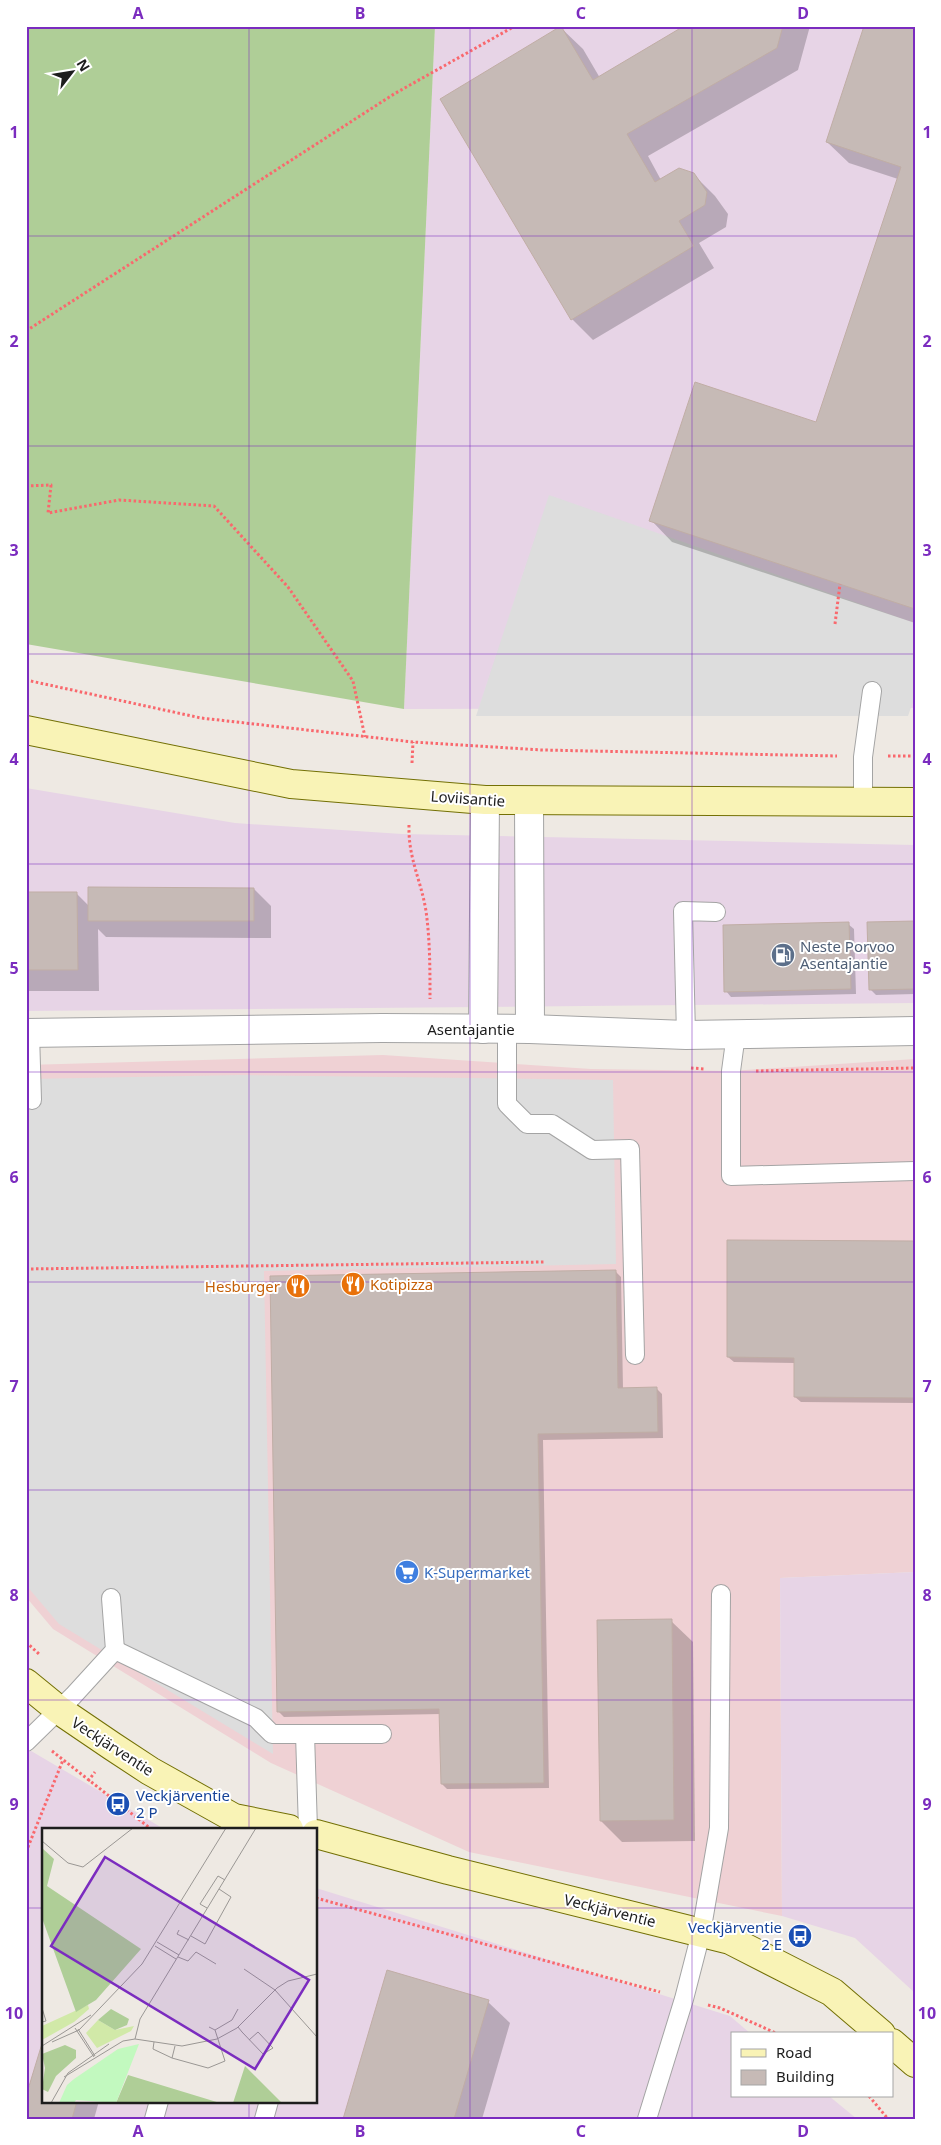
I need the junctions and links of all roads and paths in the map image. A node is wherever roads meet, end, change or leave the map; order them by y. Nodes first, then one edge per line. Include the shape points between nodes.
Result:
1 (515, 26) edge
2 (26, 331) edge
3 (26, 486) edge
4 (840, 584) dead end
5 (835, 624) dead end
6 (26, 680) edge
7 (872, 691) dead end
8 (26, 730) edge
9 (365, 737) junction
10 (413, 742) junction
11 (915, 756) edge
12 (863, 757) junction
13 (410, 794) junction
14 (485, 800) junction
15 (529, 801) junction
16 (863, 802) junction
17 (915, 802) edge
18 (716, 912) dead end
19 (431, 1028) junction
20 (507, 1029) junction
21 (915, 1031) edge
22 (28, 1033) edge
23 (736, 1034) junction
24 (686, 1036) junction
25 (32, 1100) dead end
26 (915, 1171) edge
27 (545, 1262) dead end
28 (26, 1270) edge
29 (635, 1355) dead end
30 (721, 1594) dead end
31 (111, 1598) dead end
32 (115, 1650) junction
33 (26, 1683) edge
34 (59, 1710) junction
35 (305, 1734) junction
36 (382, 1734) dead end
37 (30, 1738) edge
38 (63, 1760) junction
39 (244, 1825) edge
40 (150, 1828) edge
41 (278, 1828) edge
42 (308, 1828) edge
43 (318, 1835) edge
44 (26, 1852) edge
45 (318, 1899) edge
46 (701, 1933) junction
47 (684, 1999) junction
48 (774, 2032) edge
49 (879, 2032) edge
50 (894, 2045) edge
51 (915, 2063) edge
52 (871, 2098) edge
53 (159, 2102) edge
54 (269, 2102) edge
55 (154, 2119) edge
56 (264, 2119) edge
57 (647, 2119) edge
58 (888, 2119) edge

1 - 2 path via 394,94
3 - 9 path via 51,485 48,513 119,500 214,506 288,587 353,681
4 - 5 path
6 - 9 path via 201,718
7 - 12 lane
8 - 13 main road, Loviisantie via 291,784
9 - 10 path
10 - 12 path via 542,750
10 - 13 path
11 - 12 path
12 - 16 lane
13 - 14 main road, Loviisantie
13 - 19 path via 409,841 425,909 429,946
14 - 15 main road, Loviisantie
14 - 20 street
15 - 16 main road, Loviisantie
15 - 20 street
16 - 17 main road, Loviisantie
18 - 24 lane via 683,911
19 - 20 street, Asentajantie
19 - 22 street, Asentajantie
20 - 24 street, Asentajantie
20 - 29 lane via 507,1104 527,1124 552,1124 592,1150 630,1149
21 - 23 street, Asentajantie
22 - 25 lane
23 - 24 street, Asentajantie
23 - 26 lane via 731,1071 731,1176
27 - 28 path
30 - 46 lane via 719,1828
31 - 32 lane
32 - 34 lane
32 - 35 lane via 256,1718 272,1734
33 - 34 main road, Veckjärventie
34 - 37 lane
34 - 39 main road, Veckjärventie via 150,1771
35 - 36 lane
35 - 42 lane
37 - 38 path
38 - 40 path
38 - 44 path
39 - 41 main road, Veckjärventie
43 - 46 main road, Veckjärventie
45 - 47 path
46 - 47 lane
46 - 49 main road, Veckjärventie via 730,1940 832,1992
47 - 48 path via 720,2008
47 - 57 lane
50 - 51 main road
52 - 58 path
53 - 55 lane
54 - 56 lane

